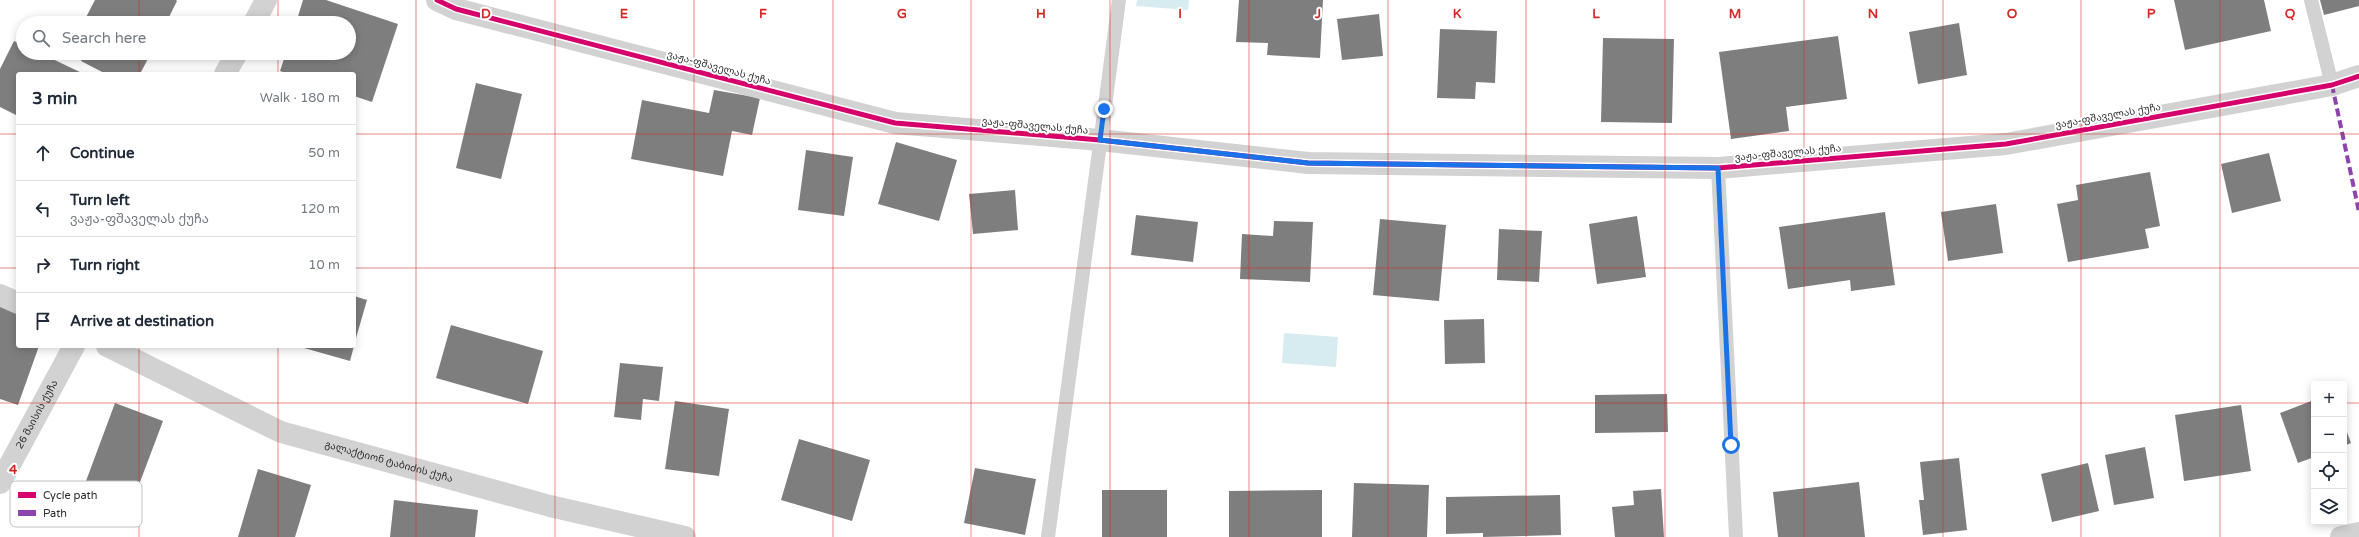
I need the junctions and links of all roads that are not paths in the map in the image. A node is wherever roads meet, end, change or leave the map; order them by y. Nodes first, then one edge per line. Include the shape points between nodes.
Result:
1 (266, 0) edge
2 (437, 0) edge
3 (1119, 0) edge
4 (2310, 0) edge
5 (258, 16) edge
6 (233, 60) edge
7 (226, 72) edge
8 (2359, 76) edge
9 (2332, 85) junction
10 (1100, 140) junction
11 (1718, 168) junction
12 (0, 295) edge
13 (16, 302) edge
14 (73, 348) edge
15 (111, 348) edge
16 (0, 483) edge
17 (2359, 533) edge
18 (685, 537) edge
19 (1048, 537) edge
20 (1736, 537) edge
21 (2341, 537) edge

1 - 5 street
2 - 10 street, ვაჟა-ფშაველას ქუჩა via 456,9 895,123
3 - 10 lane
4 - 9 lane
6 - 7 street
8 - 9 street, ვაჟა-ფშაველას ქუჩა
9 - 11 street, ვაჟა-ფშაველას ქუჩა via 2006,144
10 - 11 street, ვაჟა-ფშაველას ქუჩა via 1308,163
10 - 19 lane
11 - 20 lane
12 - 13 street
14 - 16 street, 26 მაისის ქუჩა
15 - 18 street, გალაქტიონ ტაბიძის ქუჩა via 281,432 550,506
17 - 21 street

